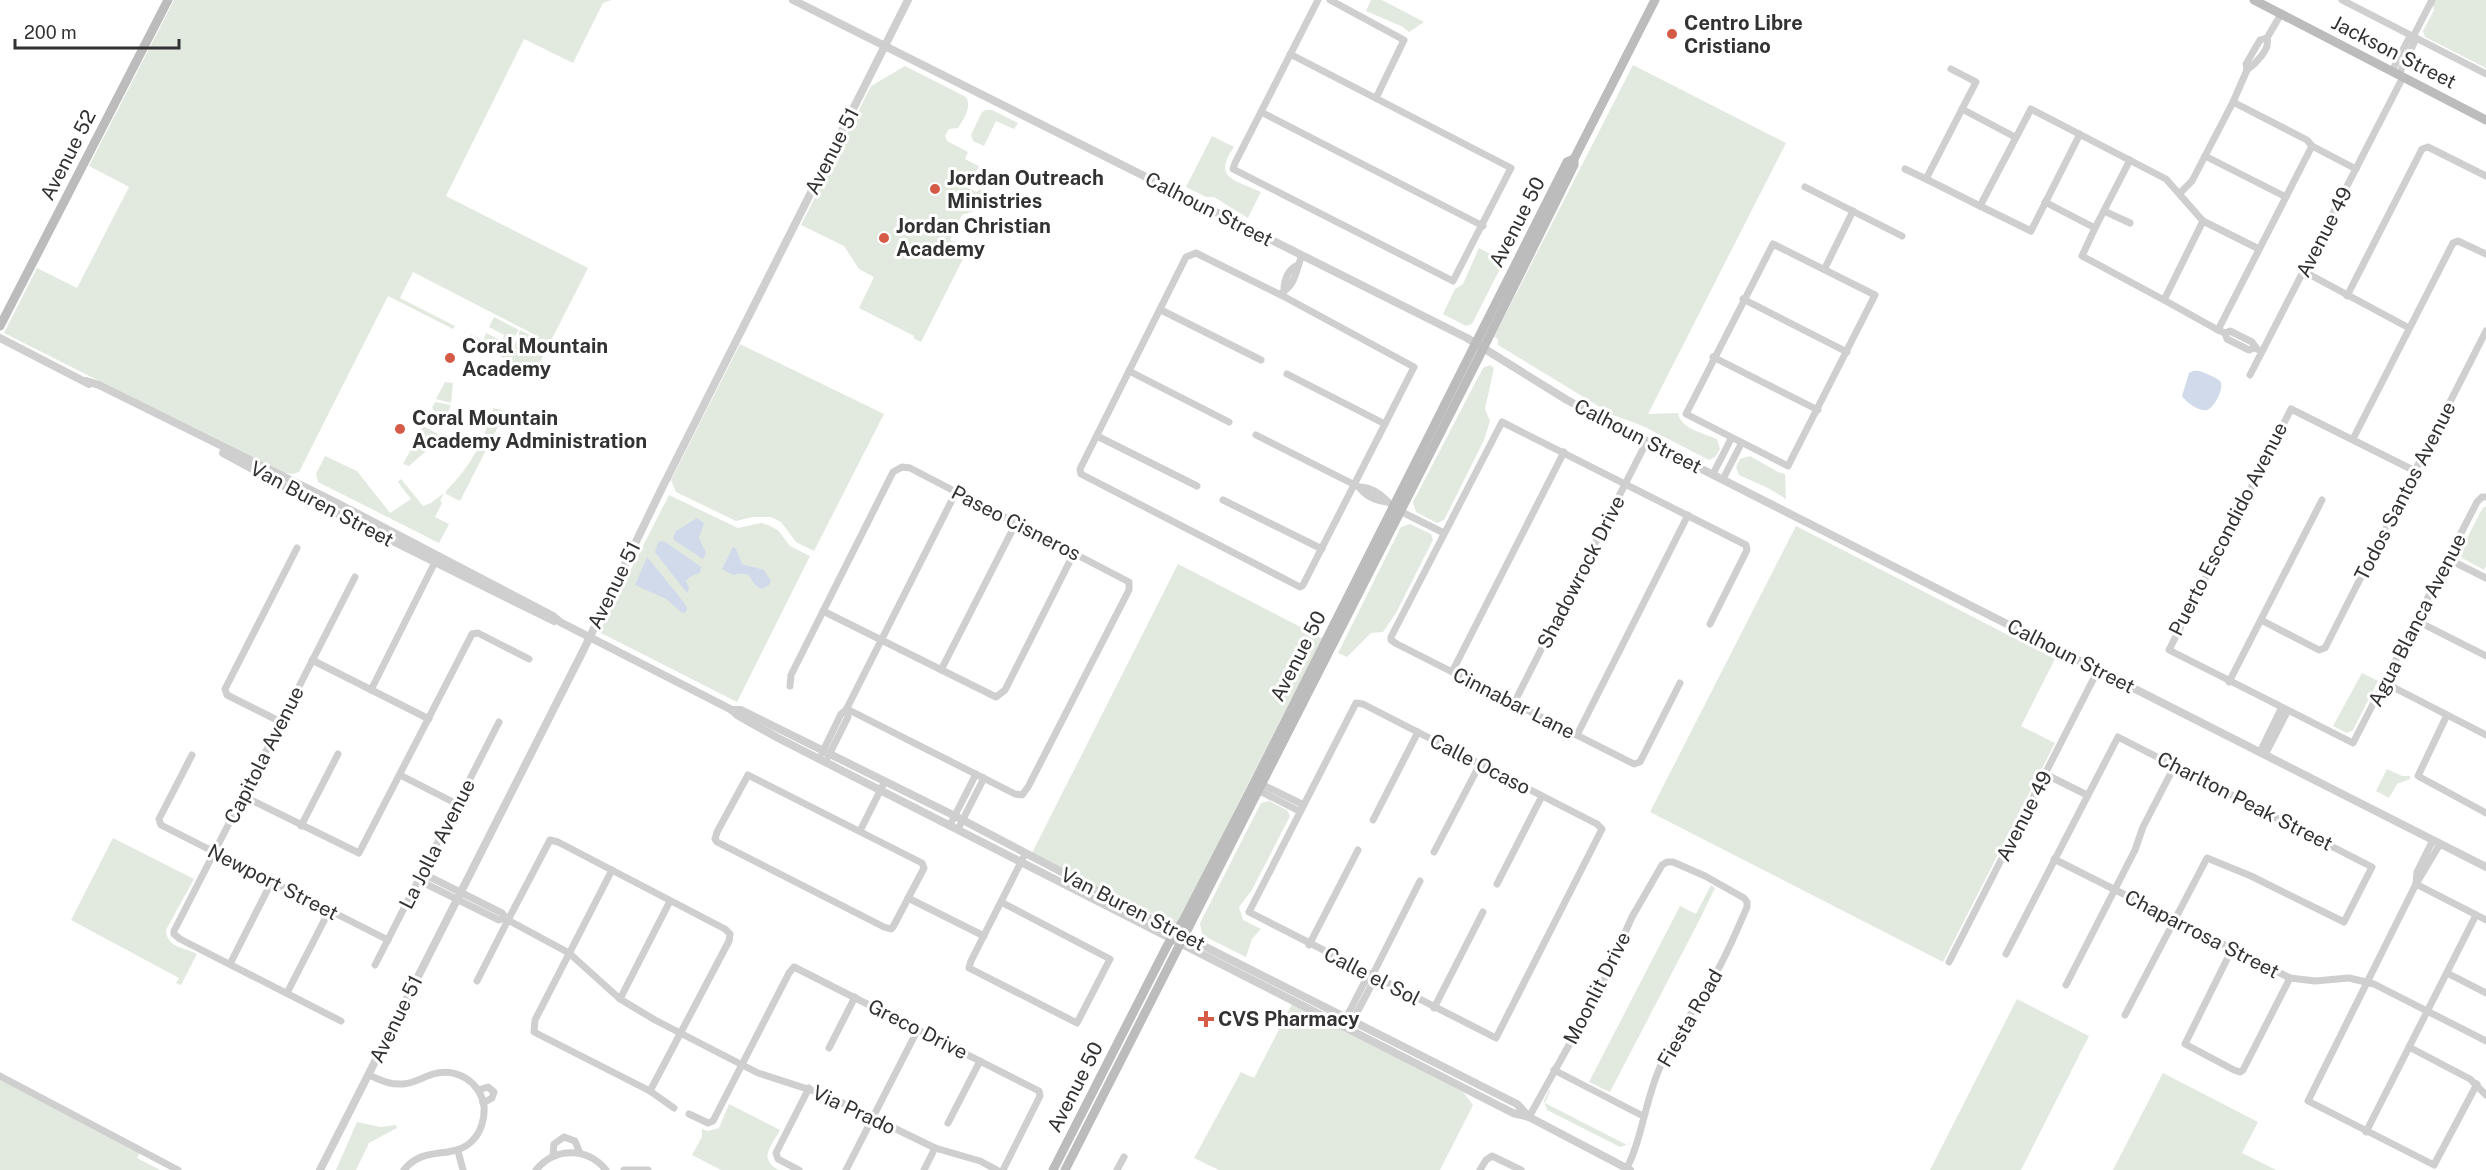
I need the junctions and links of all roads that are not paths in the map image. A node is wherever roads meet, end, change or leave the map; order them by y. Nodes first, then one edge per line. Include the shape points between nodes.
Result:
1 (168, 0) edge
2 (793, 0) edge
3 (908, 0) edge
4 (1318, 0) edge
5 (1330, 0) edge
6 (1655, 0) edge
7 (2254, 0) edge
8 (2342, 0) edge
9 (2432, 0) edge
10 (2281, 14) junction
11 (2413, 37) junction
12 (2267, 38) junction
13 (885, 46) junction
14 (2253, 50) junction
15 (1290, 54) junction
16 (2262, 54) junction
17 (1951, 69) dead end
18 (2247, 70) junction
19 (2398, 74) junction
20 (2486, 74) edge
21 (1376, 98) junction
22 (2233, 102) junction
23 (1962, 109) junction
24 (1261, 112) junction
25 (2486, 120) edge
26 (2080, 134) junction
27 (2015, 137) junction
28 (2312, 146) junction
29 (2205, 156) junction
30 (2130, 160) junction
31 (1905, 168) dead end
32 (2356, 168) junction
33 (2486, 176) edge
34 (1926, 179) junction
35 (1805, 187) dead end
36 (2180, 193) junction
37 (2286, 196) junction
38 (2045, 202) junction
39 (1980, 206) junction
40 (1853, 211) junction
41 (2104, 211) junction
42 (2203, 221) junction
43 (2130, 223) dead end
44 (1483, 226) junction
45 (2095, 228) junction
46 (1902, 236) dead end
47 (2259, 249) junction
48 (2486, 254) edge
49 (1302, 256) junction
50 (1825, 268) junction
51 (2303, 271) junction
52 (1283, 293) junction
53 (2347, 296) junction
54 (1743, 299) junction
55 (2164, 300) junction
56 (1161, 310) junction
57 (0, 326) edge
58 (2409, 328) junction
59 (2221, 331) junction
60 (2486, 332) edge
61 (0, 338) edge
62 (1479, 346) junction
63 (1847, 352) junction
64 (2262, 352) junction
65 (1713, 357) junction
66 (1261, 360) dead end
67 (1129, 371) junction
68 (1287, 374) dead end
69 (2250, 375) dead end
70 (86, 381) junction
71 (1818, 410) junction
72 (1229, 422) dead end
73 (1385, 424) junction
74 (1256, 435) dead end
75 (1096, 436) junction
76 (1731, 439) junction
77 (2353, 439) junction
78 (1647, 441) junction
79 (1741, 444) junction
80 (1564, 452) junction
81 (2415, 471) junction
82 (1713, 474) junction
83 (1723, 479) junction
84 (300, 480) dead end
85 (1626, 483) junction
86 (1197, 486) dead end
87 (1357, 486) junction
88 (956, 492) junction
89 (2484, 497) edge
90 (1223, 500) dead end
91 (2322, 500) dead end
92 (336, 503) junction
93 (1394, 506) junction
94 (1688, 515) junction
95 (1016, 523) junction
96 (1444, 533) junction
97 (297, 548) dead end
98 (1322, 549) junction
99 (1074, 553) junction
100 (437, 559) junction
101 (2448, 559) junction
102 (355, 577) dead end
103 (2486, 578) edge
104 (823, 610) junction
105 (2260, 620) junction
106 (2417, 621) junction
107 (1710, 624) dead end
108 (589, 636) junction
109 (882, 640) junction
110 (2486, 656) edge
111 (529, 658) dead end
112 (312, 660) junction
113 (941, 670) junction
114 (2098, 670) junction
115 (1452, 672) junction
116 (2229, 682) junction
117 (1680, 683) dead end
118 (2385, 683) junction
119 (790, 686) dead end
120 (371, 690) junction
121 (1514, 703) junction
122 (847, 709) junction
123 (2284, 710) junction
124 (2447, 715) junction
125 (429, 719) junction
126 (281, 722) junction
127 (499, 722) dead end
128 (1418, 732) junction
129 (1577, 735) junction
130 (2486, 735) edge
131 (2262, 753) junction
132 (338, 754) dead end
133 (192, 755) dead end
134 (824, 756) junction
135 (1480, 764) junction
136 (2175, 765) junction
137 (976, 774) junction
138 (2045, 774) junction
139 (400, 775) junction
140 (984, 778) junction
141 (1257, 785) junction
142 (883, 786) junction
143 (2087, 795) junction
144 (243, 796) junction
145 (1542, 796) junction
146 (457, 804) junction
147 (1301, 808) junction
148 (2486, 813) edge
149 (1373, 820) dead end
150 (957, 823) junction
151 (301, 826) junction
152 (860, 831) junction
153 (2436, 842) junction
154 (1358, 850) dead end
155 (214, 852) junction
156 (1434, 852) dead end
157 (1026, 853) junction
158 (2054, 859) junction
159 (1022, 862) junction
160 (1667, 862) joint
161 (2486, 867) edge
162 (612, 870) junction
163 (420, 877) junction
164 (1420, 880) dead end
165 (272, 881) junction
166 (1497, 884) dead end
167 (2416, 884) junction
168 (2114, 890) junction
169 (457, 896) junction
170 (908, 898) junction
171 (670, 901) junction
172 (1001, 902) junction
173 (329, 911) junction
174 (1483, 912) dead end
175 (2476, 915) junction
176 (507, 919) junction
177 (2174, 920) junction
178 (2486, 920) edge
179 (984, 936) junction
180 (1179, 937) junction
181 (388, 940) junction
182 (1310, 945) junction
183 (2232, 949) junction
184 (568, 953) junction
185 (2006, 954) dead end
186 (1949, 962) dead end
187 (230, 964) junction
188 (375, 965) dead end
189 (2447, 973) junction
190 (1371, 976) junction
191 (2290, 978) junction
192 (1150, 979) junction
193 (477, 981) dead end
194 (2367, 982) junction
195 (2066, 985) dead end
196 (287, 993) junction
197 (2486, 993) edge
198 (855, 997) junction
199 (620, 999) junction
200 (1434, 1008) junction
201 (2427, 1011) junction
202 (2125, 1015) dead end
203 (341, 1021) dead end
204 (1348, 1023) junction
205 (918, 1029) junction
206 (680, 1033) junction
207 (1496, 1038) joint
208 (1131, 1040) junction
209 (2486, 1041) edge
210 (2409, 1047) junction
211 (829, 1048) dead end
212 (980, 1061) junction
213 (742, 1065) junction
214 (1554, 1070) junction
215 (369, 1075) junction
216 (0, 1076) edge
217 (2477, 1084) junction
218 (809, 1088) junction
219 (478, 1090) junction
220 (650, 1091) junction
221 (2486, 1095) edge
222 (1089, 1099) junction
223 (483, 1104) junction
224 (674, 1108) dead end
225 (689, 1114) dead end
226 (1643, 1116) junction
227 (1528, 1117) junction
228 (873, 1118) junction
229 (948, 1123) dead end
230 (2366, 1132) junction
231 (936, 1148) junction
232 (458, 1150) junction
233 (580, 1153) junction
234 (554, 1155) junction
235 (1124, 1157) dead end
236 (1628, 1169) edge
237 (178, 1170) edge
238 (320, 1170) edge
239 (405, 1170) edge
240 (463, 1170) edge
241 (536, 1170) edge
242 (606, 1170) edge
243 (624, 1170) edge
244 (648, 1170) edge
245 (799, 1170) edge
246 (846, 1170) edge
247 (924, 1170) edge
248 (997, 1170) edge
249 (1003, 1170) edge
250 (1053, 1170) edge
251 (1065, 1170) edge
252 (1117, 1170) edge
253 (1480, 1170) edge
254 (1521, 1170) edge

1 - 57 main road, Avenue 52
2 - 13 street, Calhoun Street
3 - 13 street, Avenue 51
4 - 15 street
5 - 21 street via 1404,39
6 - 62 main road, Avenue 50 via 1574,159 1567,162
7 - 10 main road, Jackson Street
8 - 11 street
9 - 11 street, Avenue 49
10 - 12 street
10 - 19 main road, Jackson Street
11 - 19 street, Avenue 49 via 2408,40
11 - 20 street
12 - 14 street via 2260,40
12 - 16 street via 2269,43
13 - 49 street, Calhoun Street
13 - 108 street, Avenue 51
14 - 16 street
14 - 18 street
15 - 21 street
15 - 24 street
16 - 18 street
17 - 23 street via 1976,82
18 - 22 street
19 - 25 main road, Jackson Street
19 - 32 street, Avenue 49 via 2397,88
21 - 44 street via 1510,168
22 - 28 street
22 - 29 street
23 - 27 street
23 - 34 street
24 - 44 street
24 - 44 street via 1233,169 1453,281
26 - 27 street via 2031,109
26 - 30 street
26 - 38 street
27 - 39 street
28 - 32 street
28 - 37 street
29 - 36 street via 2192,181
29 - 37 street
30 - 36 street via 2166,179
30 - 41 street
31 - 34 street
32 - 51 street, Avenue 49
33 - 53 street via 2425,147
34 - 39 street
35 - 40 street
36 - 42 street
37 - 47 street
38 - 39 street via 2031,231
38 - 45 street
40 - 46 street
40 - 50 street
41 - 43 street
41 - 45 street
42 - 47 street
42 - 55 street
45 - 55 street via 2082,256
47 - 59 street
48 - 58 street via 2456,241
49 - 52 street via 1290,286
49 - 62 street, Calhoun Street
50 - 54 street via 1773,244
50 - 63 street via 1875,295
51 - 53 street
51 - 64 street, Avenue 49
52 - 56 street via 1196,253 1186,257
52 - 73 street via 1414,367
53 - 58 street
54 - 63 street
54 - 65 street
55 - 59 street
56 - 66 street
56 - 67 street
58 - 77 street
59 - 64 street via 2252,342
60 - 81 street, Todos Santos Avenue
61 - 70 street, Van Buren Street
62 - 78 street, Calhoun Street via 1567,400
62 - 93 main road, Avenue 50
63 - 71 street
64 - 69 street, Avenue 49
65 - 71 street
65 - 76 street via 1686,414
67 - 72 street
67 - 75 street
68 - 73 street
70 - 92 street, Van Buren Street
70 - 100 street, Van Buren Street
71 - 79 street via 1788,466
73 - 87 street
74 - 87 street
75 - 86 street
75 - 98 street via 1080,469 1085,478 1299,587
76 - 79 street
76 - 82 street
77 - 81 street
77 - 116 street, Puerto Escondido Avenue via 2291,409 2169,650
78 - 82 street, Calhoun Street
78 - 85 street, Shadowrock Drive
79 - 83 street
80 - 85 street
80 - 96 street via 1502,422
80 - 115 street
81 - 105 street, Todos Santos Avenue via 2322,650
82 - 83 street, Calhoun Street
83 - 114 street, Calhoun Street
84 - 92 street via 331,496
85 - 94 street
85 - 121 street, Shadowrock Drive
87 - 93 street via 1382,495
87 - 98 street
88 - 95 street, Paseo Cisneros
88 - 104 street, Paseo Cisneros via 910,468 893,471
88 - 109 street
89 - 101 street, Agua Blanca Avenue
90 - 98 street
91 - 105 street
92 - 100 street, Van Buren Street
93 - 96 street
93 - 141 main road, Avenue 50
94 - 107 street via 1748,547
94 - 129 street
95 - 99 street, Paseo Cisneros
95 - 113 street
96 - 115 street, Cinnabar Lane via 1391,640
97 - 126 street via 225,689 231,697
99 - 113 street via 999,696
99 - 140 street, Paseo Cisneros via 1129,582 1129,590 1029,787 1022,795 1015,795
100 - 108 street, Van Buren Street
100 - 120 street
101 - 103 street
101 - 106 street, Agua Blanca Avenue
102 - 112 street, Capitola Avenue
104 - 109 street
104 - 119 street via 791,675
105 - 116 street
106 - 110 street
106 - 118 street, Agua Blanca Avenue
108 - 134 street, Van Buren Street via 732,710 741,710
108 - 169 street, Avenue 51
109 - 113 street
109 - 122 street
111 - 125 street via 475,633
112 - 120 street
112 - 126 street, Capitola Avenue
114 - 131 street, Calhoun Street
114 - 138 street, Avenue 49
115 - 121 street, Cinnabar Lane
116 - 123 street
117 - 129 street, Cinnabar Lane via 1637,764
118 - 123 street, Agua Blanca Avenue via 2353,744
118 - 124 street
120 - 125 street
121 - 129 street, Cinnabar Lane
122 - 134 street via 848,717
122 - 137 street
123 - 131 street
124 - 130 street
124 - 148 street via 2418,776
125 - 139 street
126 - 144 street, Capitola Avenue
127 - 146 street, La Jolla Avenue
128 - 135 street, Calle Ocaso
128 - 147 street, Calle Ocaso via 1356,703
128 - 149 street
131 - 153 street, Calhoun Street
132 - 151 street
133 - 155 street, Newport Street via 159,822
134 - 142 street, Van Buren Street
135 - 145 street, Calle Ocaso
135 - 156 street
136 - 143 street, Charlton Peak Street via 2118,737
136 - 168 street
136 - 177 street, Charlton Peak Street via 2372,867 2344,922 2207,858
137 - 140 street
137 - 150 street
138 - 143 street
138 - 186 street, Avenue 49
139 - 146 street
139 - 151 street via 359,853
140 - 150 street
141 - 147 street
141 - 180 main road, Avenue 50
142 - 150 street, Van Buren Street
142 - 152 street
143 - 158 street
144 - 151 street
144 - 155 street, Capitola Avenue
145 - 166 street
145 - 207 street, Calle Ocaso via 1602,829
146 - 163 street, La Jolla Avenue
147 - 182 street, Calle el Sol via 1249,912
150 - 157 street, Van Buren Street
150 - 159 street, Van Buren Street
152 - 170 street via 924,865
152 - 170 street via 748,775 715,839 891,929
153 - 161 street, Calhoun Street
153 - 167 street
154 - 182 street
155 - 165 street, Newport Street
155 - 187 street, Capitola Avenue via 174,934
157 - 159 street
157 - 180 street, Van Buren Street
158 - 168 street, Chaparrosa Street
158 - 185 street
159 - 172 street
159 - 180 street, Van Buren Street
160 - 214 street, Moonlit Drive via 1641,901 1604,981
160 - 226 street, Fiesta Road via 1713,880 1747,902 1719,967 1664,1059
162 - 171 street
162 - 176 street via 550,840
162 - 184 street
163 - 169 street, Via Prado
163 - 181 street, La Jolla Avenue
164 - 190 street
165 - 173 street, Newport Street
165 - 187 street
167 - 175 street
167 - 194 street
168 - 177 street, Chaparrosa Street
168 - 195 street
169 - 176 street, Via Prado via 502,913
169 - 215 street, Avenue 51
170 - 179 street
171 - 199 street
171 - 206 street via 730,934
172 - 179 street
172 - 179 street via 1110,959 1077,1023 969,968
173 - 181 street, Newport Street
173 - 196 street
174 - 200 street
175 - 178 street
175 - 189 street
176 - 184 street, Via Prado
176 - 193 street
177 - 183 street, Chaparrosa Street
177 - 202 street
180 - 192 main road, Avenue 50
180 - 204 street, Van Buren Street
180 - 208 main road, Avenue 50
181 - 188 street, La Jolla Avenue
182 - 190 street, Calle el Sol
183 - 191 street, Chaparrosa Street
183 - 191 street via 2185,1044 2240,1072
184 - 199 street, Via Prado
184 - 220 street via 535,1020 534,1032
187 - 196 street
189 - 197 street
189 - 201 street
190 - 200 street, Calle el Sol
190 - 204 street via 1371,986
191 - 194 street, Chaparrosa Street via 2349,978
192 - 208 main road via 1129,1029
192 - 222 main road, Avenue 50
194 - 201 street, Chaparrosa Street
194 - 230 street via 2308,1101
196 - 203 street
198 - 205 street, Greco Drive
198 - 211 street
198 - 213 street, Greco Drive via 794,968
199 - 206 street, Via Prado
200 - 207 street, Calle el Sol
201 - 209 street, Chaparrosa Street
201 - 210 street
204 - 227 street, Van Buren Street via 1513,1113
205 - 212 street, Greco Drive
205 - 228 street
206 - 213 street, Via Prado
206 - 220 street
208 - 222 main road via 1121,1045
208 - 251 main road, Avenue 50
210 - 217 street
210 - 230 street
212 - 229 street
212 - 249 street, Greco Drive via 1040,1093
213 - 218 street, Via Prado
213 - 225 street via 711,1123
214 - 226 street
214 - 227 street, Moonlit Drive
215 - 219 street via 402,1084 435,1073 453,1073 466,1078
215 - 238 street, Avenue 51
216 - 237 street
217 - 221 street
217 - 230 street via 2434,1165
218 - 228 street, Via Prado
218 - 245 street via 776,1153 778,1159
219 - 223 street
219 - 223 street via 488,1087 494,1092
220 - 224 street
222 - 250 main road, Avenue 50
223 - 232 street via 478,1134
226 - 236 street, Fiesta Road
227 - 236 street, Van Buren Street
228 - 231 street, Via Prado
228 - 246 street
231 - 247 street
231 - 248 street, Via Prado
232 - 239 street via 426,1154
232 - 240 street
233 - 234 street
233 - 234 street via 575,1141 564,1137 554,1144
233 - 242 street via 598,1161
234 - 241 street
235 - 252 street
243 - 244 street
253 - 254 street via 1488,1157

